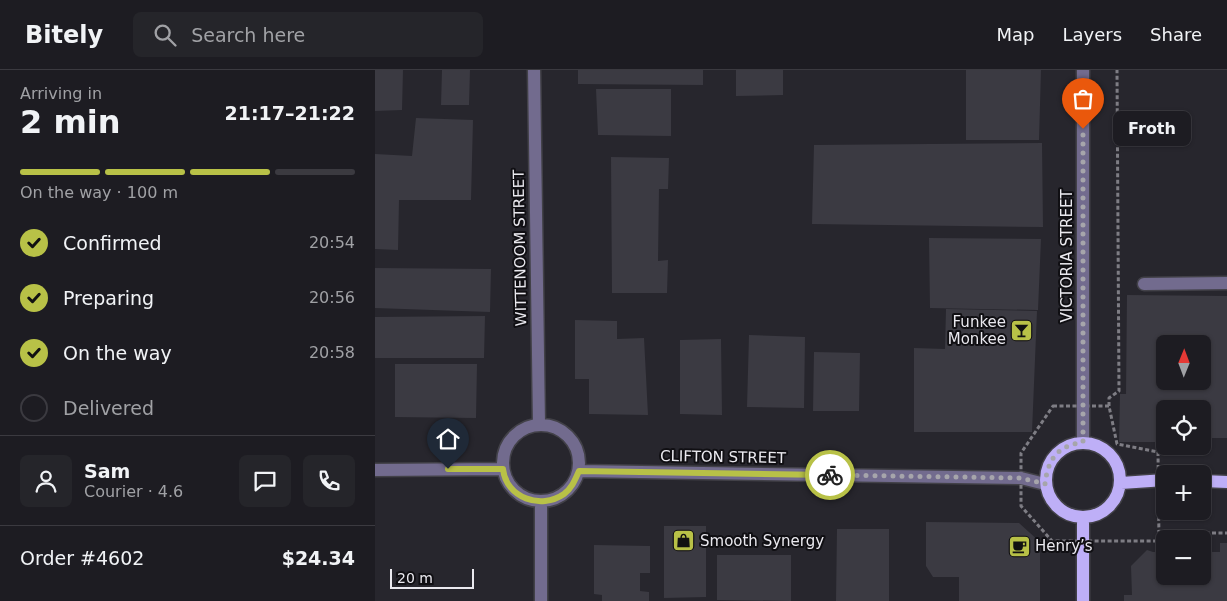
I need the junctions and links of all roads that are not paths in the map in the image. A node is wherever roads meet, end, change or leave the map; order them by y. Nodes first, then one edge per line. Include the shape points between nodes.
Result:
1 (534, 70) edge
2 (1083, 70) edge
3 (1227, 283) edge
4 (1144, 284) dead end
5 (539, 425) junction
6 (1083, 442) junction
7 (503, 469) junction
8 (375, 470) edge
9 (579, 471) junction
10 (1156, 480) edge
11 (1211, 481) edge
12 (1121, 482) junction
13 (1227, 482) edge
14 (1045, 484) junction
15 (541, 502) junction
16 (1083, 517) junction
17 (541, 601) edge
18 (1083, 601) edge

1 - 5 street, WITTENOOM STREET
2 - 6 street, VICTORIA STREET
3 - 4 street
5 - 7 street via 520,431 511,439 504,450
5 - 9 street via 556,428 567,435 575,446
6 - 12 main road via 1106,450 1114,459
6 - 14 main road via 1070,444 1059,451 1051,460
7 - 8 street
7 - 15 street via 509,485 517,494
9 - 14 street, CLIFTON STREET via 1021,478
9 - 15 street via 565,493 554,500
10 - 12 main road
11 - 13 main road
12 - 16 main road via 1118,494 1108,507 1094,516
14 - 16 main road via 1054,504 1062,511
15 - 17 street
16 - 18 main road

